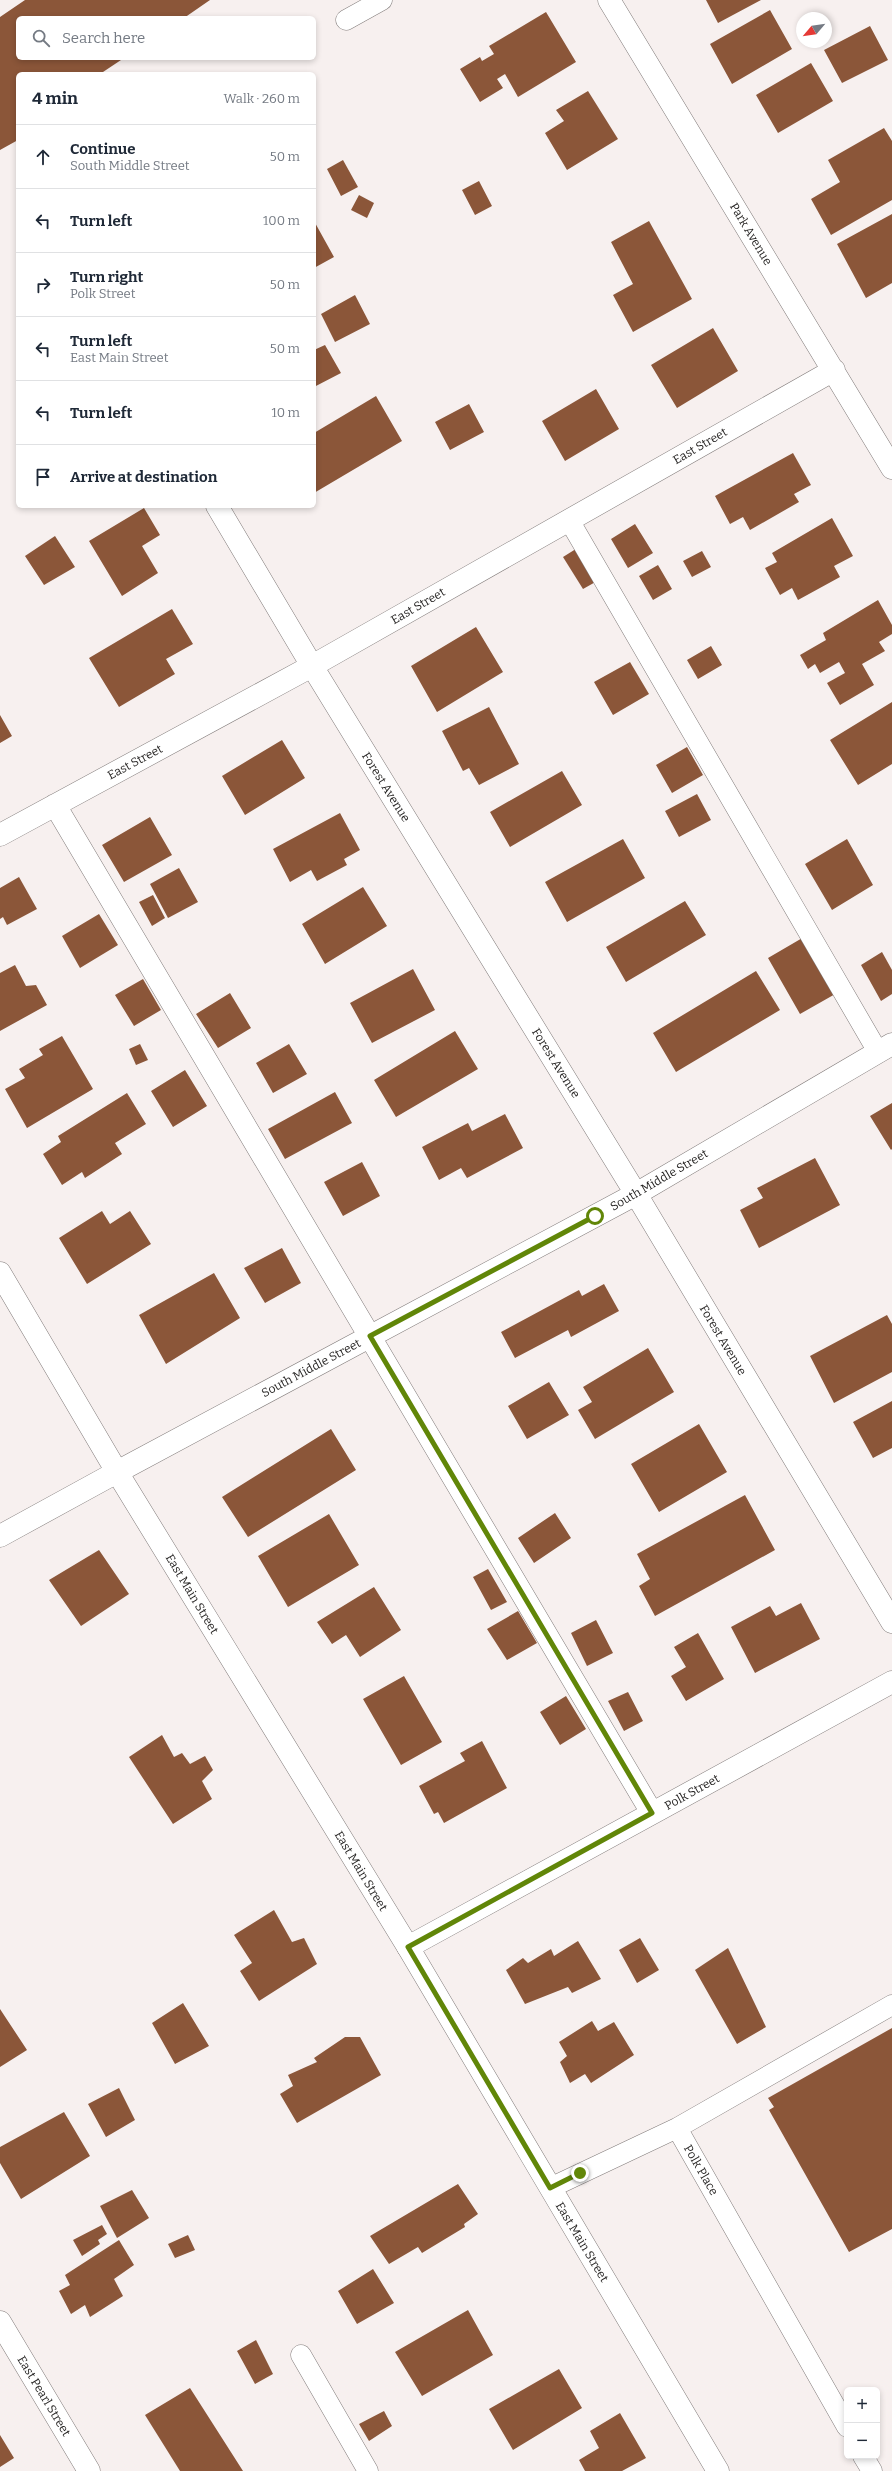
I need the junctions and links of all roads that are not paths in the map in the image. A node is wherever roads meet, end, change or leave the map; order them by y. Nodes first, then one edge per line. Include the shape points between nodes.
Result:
1 (382, 0) edge
2 (609, 0) edge
3 (346, 20) dead end
4 (834, 370) junction
5 (892, 468) edge
6 (218, 508) edge
7 (569, 520) junction
8 (312, 666) junction
9 (55, 805) junction
10 (0, 835) edge
11 (885, 1048) edge
12 (636, 1194) junction
13 (0, 1273) edge
14 (370, 1336) junction
15 (117, 1472) junction
16 (0, 1536) edge
17 (892, 1622) edge
18 (892, 1682) edge
19 (652, 1813) junction
20 (408, 1947) junction
21 (892, 2005) edge
22 (677, 2128) junction
23 (550, 2188) junction
24 (0, 2322) edge
25 (301, 2355) dead end
26 (845, 2423) edge
27 (866, 2459) edge
28 (89, 2471) edge
29 (368, 2471) edge
30 (718, 2471) edge
31 (872, 2471) edge

1 - 3 lane
2 - 4 street, Park Avenue
4 - 5 street, Park Avenue
4 - 7 street, East Street
6 - 8 street, Forest Avenue
7 - 8 street, East Street
7 - 11 lane
8 - 9 street, East Street
8 - 12 street, Forest Avenue
9 - 10 street, East Street
9 - 14 street
11 - 12 street, South Middle Street
12 - 14 street, South Middle Street
12 - 17 street, Forest Avenue
13 - 15 street, East Main Street
14 - 15 street, South Middle Street
14 - 19 street
15 - 16 street, South Middle Street
15 - 20 street, East Main Street
18 - 19 street, Polk Street
19 - 20 street, Polk Street
20 - 23 street, East Main Street
21 - 22 lane
22 - 23 lane
22 - 26 lane, Polk Place
23 - 30 street, East Main Street
24 - 28 street, East Pearl Street
25 - 29 lane
27 - 31 lane

